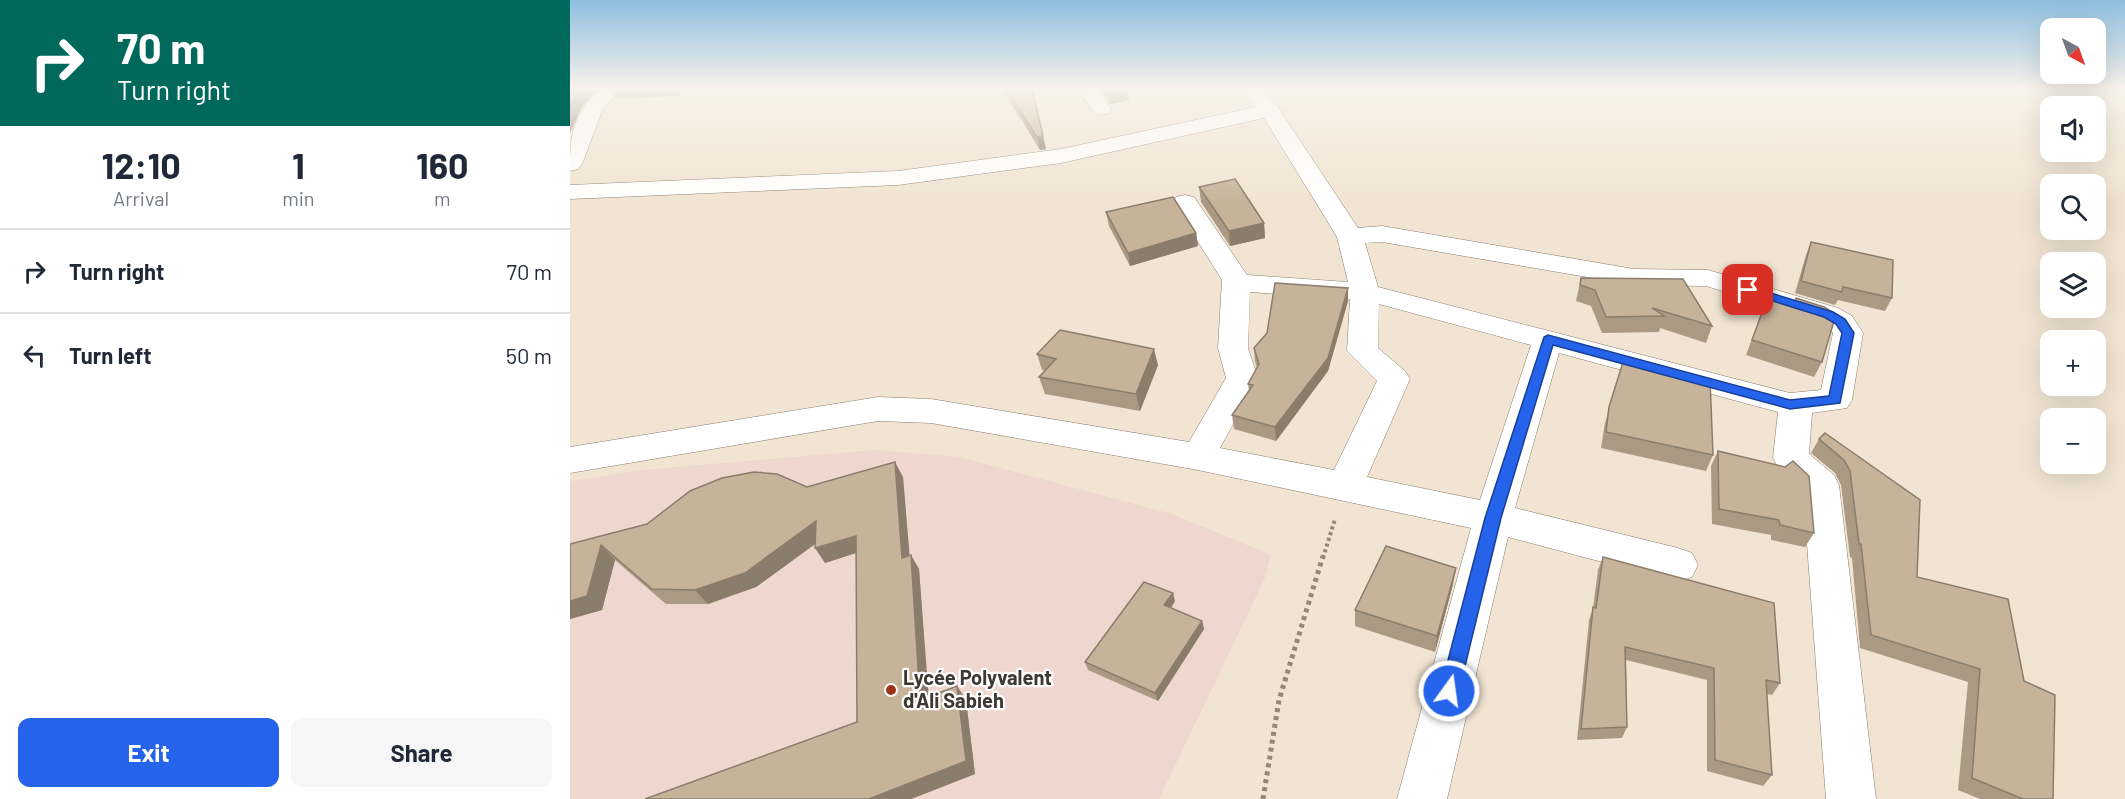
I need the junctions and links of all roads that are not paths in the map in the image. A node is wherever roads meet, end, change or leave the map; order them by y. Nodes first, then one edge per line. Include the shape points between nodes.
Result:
1 (585, 126) edge
2 (1196, 126) edge
3 (1280, 126) edge
4 (570, 164) edge
5 (570, 192) edge
6 (1185, 202) dead end
7 (1350, 237) junction
8 (1236, 283) junction
9 (1365, 292) junction
10 (1548, 339) junction
11 (1790, 404) junction
12 (1198, 457) junction
13 (570, 460) edge
14 (1345, 486) junction
15 (1493, 518) junction
16 (1678, 565) dead end
17 (1422, 799) edge
18 (1851, 799) edge

1 - 4 street
2 - 5 street via 1061,156 898,178
3 - 7 street
6 - 8 street
7 - 9 street
7 - 11 street via 1382,234 1634,277 1708,278 1828,314 1841,322 1848,333 1835,400
8 - 9 street
8 - 12 street via 1233,348 1242,378
9 - 10 street
9 - 14 street via 1362,351 1394,379
10 - 11 street
10 - 15 street
11 - 18 street via 1796,414 1791,458 1821,485
12 - 13 street via 931,411 878,409
12 - 14 street
14 - 15 street
15 - 16 street
15 - 17 street

